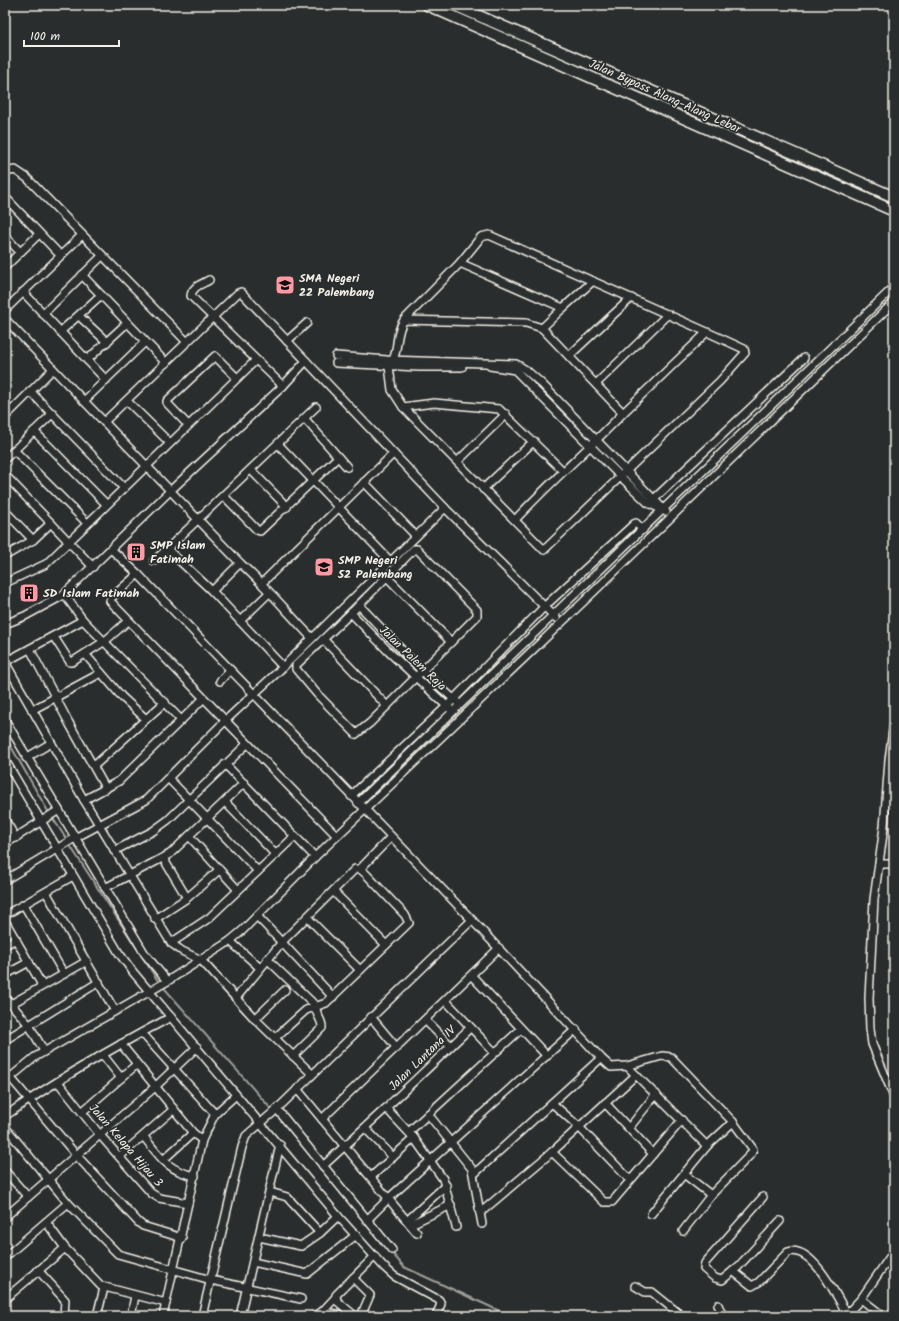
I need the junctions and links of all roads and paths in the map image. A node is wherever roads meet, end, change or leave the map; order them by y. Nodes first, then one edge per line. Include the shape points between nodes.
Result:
1 (426, 5) edge
2 (454, 5) edge
3 (551, 48) junction
4 (547, 58) junction
5 (5, 172) edge
6 (5, 197) edge
7 (894, 197) edge
8 (894, 211) edge
9 (39, 234) junction
10 (82, 235) junction
11 (5, 236) edge
12 (20, 252) junction
13 (5, 255) edge
14 (60, 255) junction
15 (102, 256) junction
16 (11, 261) junction
17 (460, 263) junction
18 (5, 267) edge
19 (82, 276) junction
20 (209, 280) dead end
21 (593, 281) junction
22 (894, 287) edge
23 (23, 292) junction
24 (101, 295) junction
25 (630, 298) junction
26 (894, 302) edge
27 (562, 308) junction
28 (5, 310) edge
29 (43, 314) junction
30 (668, 314) junction
31 (79, 316) junction
32 (213, 317) junction
33 (5, 319) edge
34 (404, 320) junction
35 (127, 323) junction
36 (307, 323) dead end
37 (542, 328) junction
38 (60, 332) junction
39 (708, 332) junction
40 (287, 341) junction
41 (107, 342) junction
42 (145, 342) junction
43 (187, 342) junction
44 (569, 356) junction
45 (804, 358) dead end
46 (88, 360) junction
47 (256, 360) junction
48 (394, 360) junction
49 (306, 361) junction
50 (166, 363) junction
51 (389, 366) junction
52 (53, 369) junction
53 (526, 370) junction
54 (523, 377) junction
55 (237, 378) junction
56 (106, 380) junction
57 (596, 384) junction
58 (283, 386) junction
59 (772, 387) junction
60 (30, 391) junction
61 (782, 396) junction
62 (84, 401) junction
63 (126, 401) junction
64 (316, 407) dead end
65 (403, 407) junction
66 (53, 413) junction
67 (623, 413) junction
68 (506, 414) junction
69 (5, 416) edge
70 (305, 419) junction
71 (104, 422) junction
72 (188, 425) junction
73 (34, 432) junction
74 (722, 436) junction
75 (534, 441) junction
76 (596, 441) junction
77 (170, 443) junction
78 (278, 444) junction
79 (731, 445) junction
80 (590, 447) junction
81 (14, 450) junction
82 (393, 454) junction
83 (736, 454) junction
84 (338, 457) junction
85 (5, 459) edge
86 (458, 461) junction
87 (147, 466) junction
88 (348, 467) dead end
89 (251, 470) junction
90 (563, 471) junction
91 (627, 472) junction
92 (5, 475) edge
93 (621, 477) junction
94 (313, 480) junction
95 (364, 482) junction
96 (124, 488) junction
97 (483, 488) junction
98 (170, 491) junction
99 (224, 496) junction
100 (654, 499) junction
101 (106, 504) junction
102 (339, 506) junction
103 (287, 507) junction
104 (445, 508) junction
105 (663, 510) junction
106 (5, 511) edge
107 (671, 517) junction
108 (198, 519) junction
109 (515, 520) junction
110 (51, 523) junction
111 (87, 523) junction
112 (643, 530) junction
113 (416, 536) junction
114 (33, 540) junction
115 (68, 541) junction
116 (167, 549) junction
117 (112, 550) junction
118 (5, 556) edge
119 (154, 561) dead end
120 (390, 561) junction
121 (240, 563) junction
122 (93, 567) junction
123 (138, 574) junction
124 (387, 578) junction
125 (263, 582) junction
126 (5, 583) edge
127 (212, 592) junction
128 (269, 593) junction
129 (64, 594) junction
130 (359, 605) junction
131 (545, 606) junction
132 (351, 613) junction
133 (553, 614) junction
134 (83, 620) junction
135 (128, 620) junction
136 (240, 621) junction
137 (560, 622) junction
138 (5, 624) edge
139 (54, 637) junction
140 (312, 638) junction
141 (322, 639) junction
142 (105, 640) junction
143 (451, 642) junction
144 (30, 649) junction
145 (85, 654) junction
146 (5, 662) edge
147 (284, 667) junction
148 (230, 670) junction
149 (422, 671) junction
150 (101, 672) junction
151 (416, 678) junction
152 (220, 681) dead end
153 (253, 694) junction
154 (56, 697) junction
155 (454, 698) junction
156 (203, 699) junction
157 (165, 702) junction
158 (460, 705) junction
159 (388, 706) junction
160 (446, 706) junction
161 (32, 710) junction
162 (453, 712) junction
163 (468, 712) junction
164 (146, 719) junction
165 (461, 719) junction
166 (5, 720) edge
167 (182, 720) junction
168 (225, 721) junction
169 (894, 722) edge
170 (51, 742) junction
171 (247, 744) junction
172 (26, 758) junction
173 (5, 760) edge
174 (225, 764) junction
175 (94, 766) junction
176 (169, 779) junction
177 (244, 783) junction
178 (106, 789) junction
179 (351, 796) junction
180 (84, 800) junction
181 (189, 801) junction
182 (225, 802) junction
183 (358, 804) junction
184 (364, 810) junction
185 (57, 812) junction
186 (208, 818) junction
187 (5, 820) edge
188 (44, 821) junction
189 (99, 826) junction
190 (189, 836) junction
191 (295, 836) junction
192 (337, 836) junction
193 (390, 837) junction
194 (16, 838) junction
195 (74, 840) junction
196 (5, 844) edge
197 (61, 847) junction
198 (114, 851) junction
199 (276, 855) junction
200 (315, 857) junction
201 (163, 858) junction
202 (879, 864) junction
203 (894, 864) edge
204 (360, 869) junction
205 (219, 870) junction
206 (258, 872) junction
207 (129, 875) junction
208 (73, 876) junction
209 (5, 880) edge
210 (105, 888) junction
211 (238, 890) junction
212 (46, 892) junction
213 (334, 892) junction
214 (188, 898) junction
215 (24, 905) junction
216 (5, 915) edge
217 (257, 916) junction
218 (307, 917) junction
219 (155, 919) junction
220 (472, 920) junction
221 (5, 921) edge
222 (16, 939) junction
223 (230, 941) junction
224 (282, 942) junction
225 (171, 943) junction
226 (386, 945) junction
227 (5, 946) edge
228 (499, 948) junction
229 (268, 959) junction
230 (201, 960) junction
231 (87, 961) junction
232 (29, 962) junction
233 (260, 968) junction
234 (360, 970) junction
235 (64, 974) junction
236 (5, 975) edge
237 (472, 976) junction
238 (99, 982) junction
239 (167, 982) junction
240 (42, 985) junction
241 (285, 990) dead end
242 (150, 991) junction
243 (5, 997) edge
244 (333, 997) junction
245 (236, 998) junction
246 (446, 1001) junction
247 (11, 1004) junction
248 (316, 1006) junction
249 (115, 1011) junction
250 (171, 1017) junction
251 (371, 1017) junction
252 (255, 1019) junction
253 (425, 1020) junction
254 (29, 1025) junction
255 (470, 1028) junction
256 (521, 1029) junction
257 (576, 1029) junction
258 (142, 1032) junction
259 (275, 1038) junction
260 (5, 1039) edge
261 (121, 1044) junction
262 (451, 1046) junction
263 (197, 1047) junction
264 (397, 1048) junction
265 (44, 1051) junction
266 (494, 1052) junction
267 (103, 1055) junction
268 (293, 1056) junction
269 (547, 1056) junction
270 (601, 1058) junction
271 (136, 1065) junction
272 (627, 1066) junction
273 (174, 1068) junction
274 (312, 1074) junction
275 (636, 1075) junction
276 (122, 1078) junction
277 (7, 1079) edge
278 (58, 1082) junction
279 (155, 1087) junction
280 (297, 1089) junction
281 (236, 1094) junction
282 (656, 1094) junction
283 (894, 1097) edge
284 (29, 1099) junction
285 (552, 1103) junction
286 (605, 1103) junction
287 (390, 1104) dead end
288 (174, 1109) junction
289 (276, 1110) junction
290 (82, 1112) junction
291 (215, 1114) junction
292 (428, 1114) junction
293 (5, 1116) edge
294 (322, 1119) junction
295 (682, 1120) junction
296 (263, 1122) junction
297 (733, 1122) junction
298 (5, 1127) edge
299 (579, 1127) junction
300 (366, 1128) junction
301 (628, 1128) junction
302 (412, 1129) dead end
303 (193, 1133) junction
304 (100, 1135) junction
305 (144, 1137) junction
306 (414, 1138) junction
307 (202, 1140) junction
308 (452, 1142) junction
309 (280, 1146) junction
310 (346, 1146) junction
311 (707, 1146) junction
312 (552, 1152) junction
313 (653, 1154) junction
314 (77, 1156) junction
315 (120, 1156) junction
316 (392, 1157) junction
317 (163, 1160) junction
318 (431, 1160) junction
319 (323, 1166) junction
320 (474, 1174) junction
321 (684, 1174) junction
322 (7, 1176) edge
323 (195, 1176) junction
324 (371, 1177) junction
325 (48, 1179) junction
326 (630, 1180) junction
327 (446, 1185) junction
328 (270, 1192) junction
329 (711, 1195) junction
330 (28, 1197) junction
331 (763, 1197) dead end
332 (389, 1198) junction
333 (68, 1203) junction
334 (188, 1204) junction
335 (451, 1205) junction
336 (480, 1213) junction
337 (650, 1214) dead end
338 (338, 1216) junction
339 (5, 1217) edge
340 (367, 1220) junction
341 (780, 1221) dead end
342 (46, 1222) junction
343 (409, 1222) junction
344 (482, 1224) dead end
345 (456, 1226) dead end
346 (683, 1231) dead end
347 (320, 1233) junction
348 (417, 1233) dead end
349 (356, 1235) junction
350 (259, 1237) junction
351 (182, 1238) junction
352 (65, 1248) junction
353 (392, 1250) dead end
354 (894, 1251) edge
355 (375, 1256) junction
356 (5, 1257) edge
357 (253, 1262) junction
358 (38, 1270) junction
359 (174, 1270) junction
360 (733, 1271) junction
361 (353, 1278) junction
362 (211, 1280) junction
363 (635, 1286) dead end
364 (104, 1288) junction
365 (247, 1288) junction
366 (135, 1296) junction
367 (335, 1298) junction
368 (5, 1299) edge
369 (301, 1299) dead end
370 (861, 1299) junction
371 (166, 1303) junction
372 (718, 1305) dead end
373 (322, 1312) junction
374 (241, 1315) edge
375 (846, 1315) edge
376 (64, 1316) edge
377 (97, 1316) edge
378 (131, 1316) edge
379 (163, 1316) edge
380 (202, 1316) edge
381 (252, 1316) edge
382 (314, 1316) edge
383 (350, 1316) edge
384 (354, 1316) edge
385 (361, 1316) edge
386 (436, 1316) edge
387 (682, 1316) edge
388 (723, 1316) edge
389 (883, 1316) edge

1 - 4 highway, Jalan Bypass Alang-Alang Lebar
2 - 3 highway, Jalan Bypass Alang-Alang Lebar
3 - 4 highway
3 - 7 highway, Jalan Bypass Alang-Alang Lebar
4 - 8 highway, Jalan Bypass Alang-Alang Lebar
5 - 10 street via 14,170 27,178
6 - 9 street
9 - 12 street
9 - 14 street
10 - 14 street
10 - 15 street
11 - 12 street
12 - 16 street
13 - 16 street
14 - 23 street
15 - 19 street
15 - 43 street
16 - 18 street
17 - 21 street via 481,237 489,235
17 - 27 street
17 - 34 street
19 - 24 street
19 - 29 street
20 - 32 street via 195,288 191,294
21 - 25 street
21 - 27 street
22 - 61 street
23 - 28 street
23 - 29 street
24 - 31 street
24 - 35 street
25 - 30 street
25 - 44 street
26 - 83 street
27 - 37 street
29 - 38 street
30 - 39 street
30 - 57 street
31 - 38 street
31 - 41 street
32 - 40 street via 241,292
32 - 43 street
32 - 47 street
33 - 52 street
34 - 37 street via 526,323
34 - 48 street via 398,332
35 - 41 street
35 - 42 street
36 - 40 street
37 - 44 street
38 - 46 street
39 - 67 street
39 - 91 street via 744,348 745,353 720,382
40 - 49 street
41 - 46 street
42 - 50 street
42 - 56 street
43 - 50 street
44 - 57 street
45 - 59 street
46 - 56 street
47 - 55 street
47 - 58 street
48 - 51 street
48 - 51 street via 336,360
48 - 53 street via 500,362 516,364
49 - 58 street
49 - 82 street
50 - 63 street
51 - 54 street via 489,366 515,370
51 - 65 street via 392,390
52 - 60 street
52 - 62 street
53 - 54 street
53 - 76 street
54 - 80 street
55 - 72 street
55 - 72 street via 215,356 167,401 166,404
56 - 62 street
57 - 67 street
58 - 98 street
59 - 61 street
59 - 74 street
60 - 66 street
60 - 69 street
61 - 79 street
62 - 71 street
63 - 71 street
63 - 77 street
64 - 70 street
65 - 68 street via 434,404 499,409
65 - 86 street
66 - 73 street
66 - 96 street
67 - 76 street
68 - 75 street
68 - 86 street
70 - 78 street
70 - 84 street
71 - 87 street
72 - 77 street
73 - 81 street
73 - 101 street
74 - 79 street
74 - 100 street
75 - 90 street
75 - 97 street
76 - 80 street
76 - 91 street
77 - 87 street
78 - 89 street
78 - 94 street
79 - 83 street
79 - 105 street
80 - 90 street
80 - 93 street
81 - 85 street
81 - 111 street
82 - 95 street
82 - 104 street
83 - 107 street
84 - 88 street
84 - 94 street
86 - 97 street
87 - 96 street
87 - 98 street
89 - 99 street
89 - 103 street
90 - 109 street
91 - 93 street
91 - 100 street
92 - 110 street
93 - 105 street via 648,502
93 - 109 street via 544,550
94 - 102 street
94 - 103 street
95 - 102 street
95 - 113 street
96 - 101 street
97 - 109 street
98 - 108 street
98 - 117 street
99 - 103 street via 260,531
99 - 108 street
100 - 105 street
101 - 111 street
102 - 120 street
102 - 125 street
104 - 113 street
104 - 131 street
105 - 107 street
105 - 112 street
106 - 114 street
107 - 137 street
108 - 116 street
108 - 121 street
110 - 114 street
110 - 115 street
111 - 115 street
112 - 131 street via 634,524
112 - 133 street
113 - 120 street
114 - 118 street
115 - 122 street
115 - 126 street via 46,564
116 - 119 street
116 - 127 street
117 - 122 street
117 - 123 street
120 - 140 street
121 - 125 street
121 - 127 street
122 - 129 street
123 - 135 street via 110,599
123 - 148 street
124 - 130 street
124 - 143 street
124 - 143 street via 412,550 417,549 477,610 476,618
125 - 128 street
127 - 136 street
128 - 136 street
128 - 140 street
129 - 134 street
129 - 138 street
130 - 132 street
130 - 149 street, Jalan Palem Raja
131 - 133 street
131 - 155 street
132 - 141 street
132 - 151 street, Jalan Palem Raja
133 - 137 street
133 - 158 street
134 - 139 street
134 - 142 street
135 - 142 street
135 - 156 street
136 - 147 street
137 - 163 street
139 - 144 street
139 - 145 street via 70,662
140 - 147 street
141 - 159 street
141 - 159 street via 295,666 317,694 356,734
142 - 145 street
142 - 157 street
143 - 149 street
144 - 146 street
144 - 154 street
145 - 150 street
146 - 161 street
147 - 153 street
148 - 152 street
148 - 153 street
149 - 151 street
149 - 155 street, Jalan Palem Raja
150 - 154 street
150 - 164 street via 122,697
151 - 159 street
151 - 160 street, Jalan Palem Raja
153 - 168 street
153 - 179 street
154 - 161 street
154 - 175 street
155 - 158 street, Jalan Palem Raja
155 - 160 street
156 - 167 street
156 - 168 street
157 - 164 street
157 - 167 street
158 - 162 street
158 - 163 street, Jalan Palem Raja
160 - 162 street, Jalan Palem Raja
160 - 179 street
161 - 170 street
162 - 165 street, Jalan Palem Raja
162 - 183 street
163 - 165 street
164 - 175 street
165 - 184 street
166 - 172 street
167 - 178 street via 119,781
168 - 171 street
168 - 176 street
169 - 202 street
170 - 172 street
170 - 180 street
171 - 174 street
171 - 192 street
172 - 185 street
173 - 188 street
174 - 177 street
174 - 181 street
175 - 178 street
176 - 181 street
176 - 189 street via 146,800
177 - 182 street
177 - 191 street
178 - 180 street
179 - 183 street
180 - 189 street
181 - 186 street
181 - 198 street via 153,831
182 - 186 street
182 - 199 street
183 - 184 street
184 - 192 street
184 - 193 street
185 - 188 street
185 - 195 street
186 - 190 street
186 - 206 street
187 - 194 street
188 - 194 street
188 - 197 street
189 - 195 street
189 - 198 street
190 - 201 street
190 - 205 street
191 - 199 street
191 - 200 street
192 - 200 street
193 - 204 street
193 - 220 street
194 - 196 street
195 - 197 street
195 - 210 street
197 - 208 street
197 - 209 street
198 - 207 street
199 - 206 street
200 - 217 street
201 - 207 street
201 - 214 street
202 - 203 street
202 - 283 street via 872,924 870,1030 874,1052
204 - 213 street via 355,869
204 - 226 street via 409,921
205 - 211 street
205 - 214 street
206 - 211 street
207 - 210 street
207 - 219 street
208 - 212 street
208 - 242 street via 119,953
210 - 239 street via 145,954
211 - 225 street via 209,918
212 - 215 street
212 - 231 street
213 - 218 street
213 - 226 street
214 - 219 street
215 - 216 street
215 - 235 street
217 - 223 street
217 - 224 street
218 - 224 street
218 - 234 street
219 - 225 street
220 - 228 street
220 - 251 street
221 - 222 street
222 - 227 street
222 - 232 street
223 - 230 street
223 - 233 street
224 - 229 street
224 - 244 street
225 - 230 street
226 - 234 street
228 - 237 street
228 - 257 street
229 - 233 street
229 - 248 street
230 - 239 street
230 - 245 street
231 - 235 street
231 - 238 street
232 - 236 street
232 - 240 street
233 - 245 street
234 - 244 street
235 - 240 street
237 - 246 street
237 - 256 street
238 - 249 street
238 - 254 street
239 - 242 street
240 - 247 street
241 - 252 street
242 - 249 street
242 - 250 street
243 - 247 street
244 - 248 street
245 - 252 street
246 - 253 street
246 - 255 street
247 - 254 street
248 - 259 street via 306,1010
248 - 268 street via 316,1014 322,1028
249 - 265 street
250 - 258 street
250 - 263 street
251 - 264 street
251 - 274 street
252 - 259 street
253 - 262 street
253 - 264 street
254 - 260 street
254 - 265 street
255 - 262 street, Jalan Lantana IV
255 - 266 street
256 - 266 street
256 - 269 street
257 - 269 street
257 - 270 street
258 - 261 street
258 - 273 street
259 - 268 street
261 - 267 street
261 - 271 street
262 - 287 street, Jalan Lantana IV
263 - 273 street
263 - 281 street
264 - 294 street
265 - 277 street
266 - 292 street
267 - 276 street
267 - 278 street
268 - 274 street
269 - 308 street
270 - 272 street via 611,1067
270 - 285 street
271 - 276 street
271 - 279 street
272 - 275 street
272 - 297 street via 662,1056 671,1057
273 - 279 street
273 - 291 street
274 - 280 street
275 - 282 street
275 - 286 street
276 - 290 street
277 - 284 street
278 - 284 street
278 - 290 street, Jalan Kelapa Hijau 3
279 - 288 street
279 - 304 street
280 - 289 street
280 - 294 street
281 - 291 street
281 - 296 street
282 - 295 street
282 - 301 street
284 - 293 street
284 - 314 street
285 - 299 street
285 - 320 street
286 - 299 street
286 - 301 street
288 - 303 street
288 - 305 street
289 - 296 street
289 - 319 street
290 - 304 street, Jalan Kelapa Hijau 3
291 - 307 street
292 - 302 street
292 - 308 street
294 - 310 street
295 - 311 street
295 - 313 street
296 - 309 street
296 - 362 street via 246,1136 244,1141
297 - 311 street
297 - 329 street via 752,1146 753,1151
298 - 325 street
299 - 312 street
299 - 326 street
300 - 306 street via 386,1108
300 - 310 street
300 - 316 street
301 - 313 street
303 - 307 street
303 - 317 street
304 - 314 street
304 - 315 street, Jalan Kelapa Hijau 3
305 - 315 street
305 - 317 street
306 - 316 street
306 - 318 street
307 - 323 street
308 - 318 street
308 - 320 street via 471,1166
309 - 328 street
309 - 338 street
310 - 319 street
310 - 324 street
311 - 321 street
312 - 326 street via 604,1202 612,1202
312 - 336 street
313 - 326 street
314 - 325 street
314 - 351 street via 140,1224
315 - 334 street, Jalan Kelapa Hijau 3 via 155,1196
316 - 324 street
317 - 323 street via 174,1170
318 - 327 street
318 - 332 street
319 - 340 street
320 - 336 street
321 - 329 street
321 - 337 street
322 - 330 street
323 - 334 street
324 - 332 street
325 - 330 street
325 - 333 street
327 - 335 street
327 - 343 street
328 - 347 street via 287,1197
328 - 350 street
329 - 346 street
330 - 339 street
331 - 360 street via 703,1266 706,1272 719,1280
332 - 340 street
332 - 343 street
333 - 342 street
333 - 359 street via 118,1254
334 - 351 street
335 - 343 street
335 - 345 street
336 - 344 street
338 - 347 street
338 - 349 street
340 - 353 street
341 - 360 street
342 - 352 street
342 - 356 street
343 - 348 street
347 - 350 street via 301,1246
349 - 355 street
349 - 357 street via 307,1274
350 - 357 street
351 - 359 street
352 - 358 street
352 - 364 street
354 - 370 street
355 - 361 street
355 - 386 street via 394,1276 439,1300 441,1304
357 - 365 street
358 - 368 street
358 - 376 street via 65,1300
359 - 362 street
359 - 371 street
360 - 375 street via 749,1285 755,1285 788,1252 797,1251 813,1260
361 - 367 street via 338,1291
361 - 385 street via 370,1295
362 - 365 street
362 - 380 street
363 - 387 street via 643,1292 652,1292
364 - 366 street
364 - 377 street
365 - 369 street
365 - 374 street
366 - 371 street
366 - 378 street
367 - 373 street
367 - 384 street
370 - 375 street
370 - 389 street
371 - 379 street
372 - 388 street
373 - 382 street
373 - 383 street
374 - 381 street

